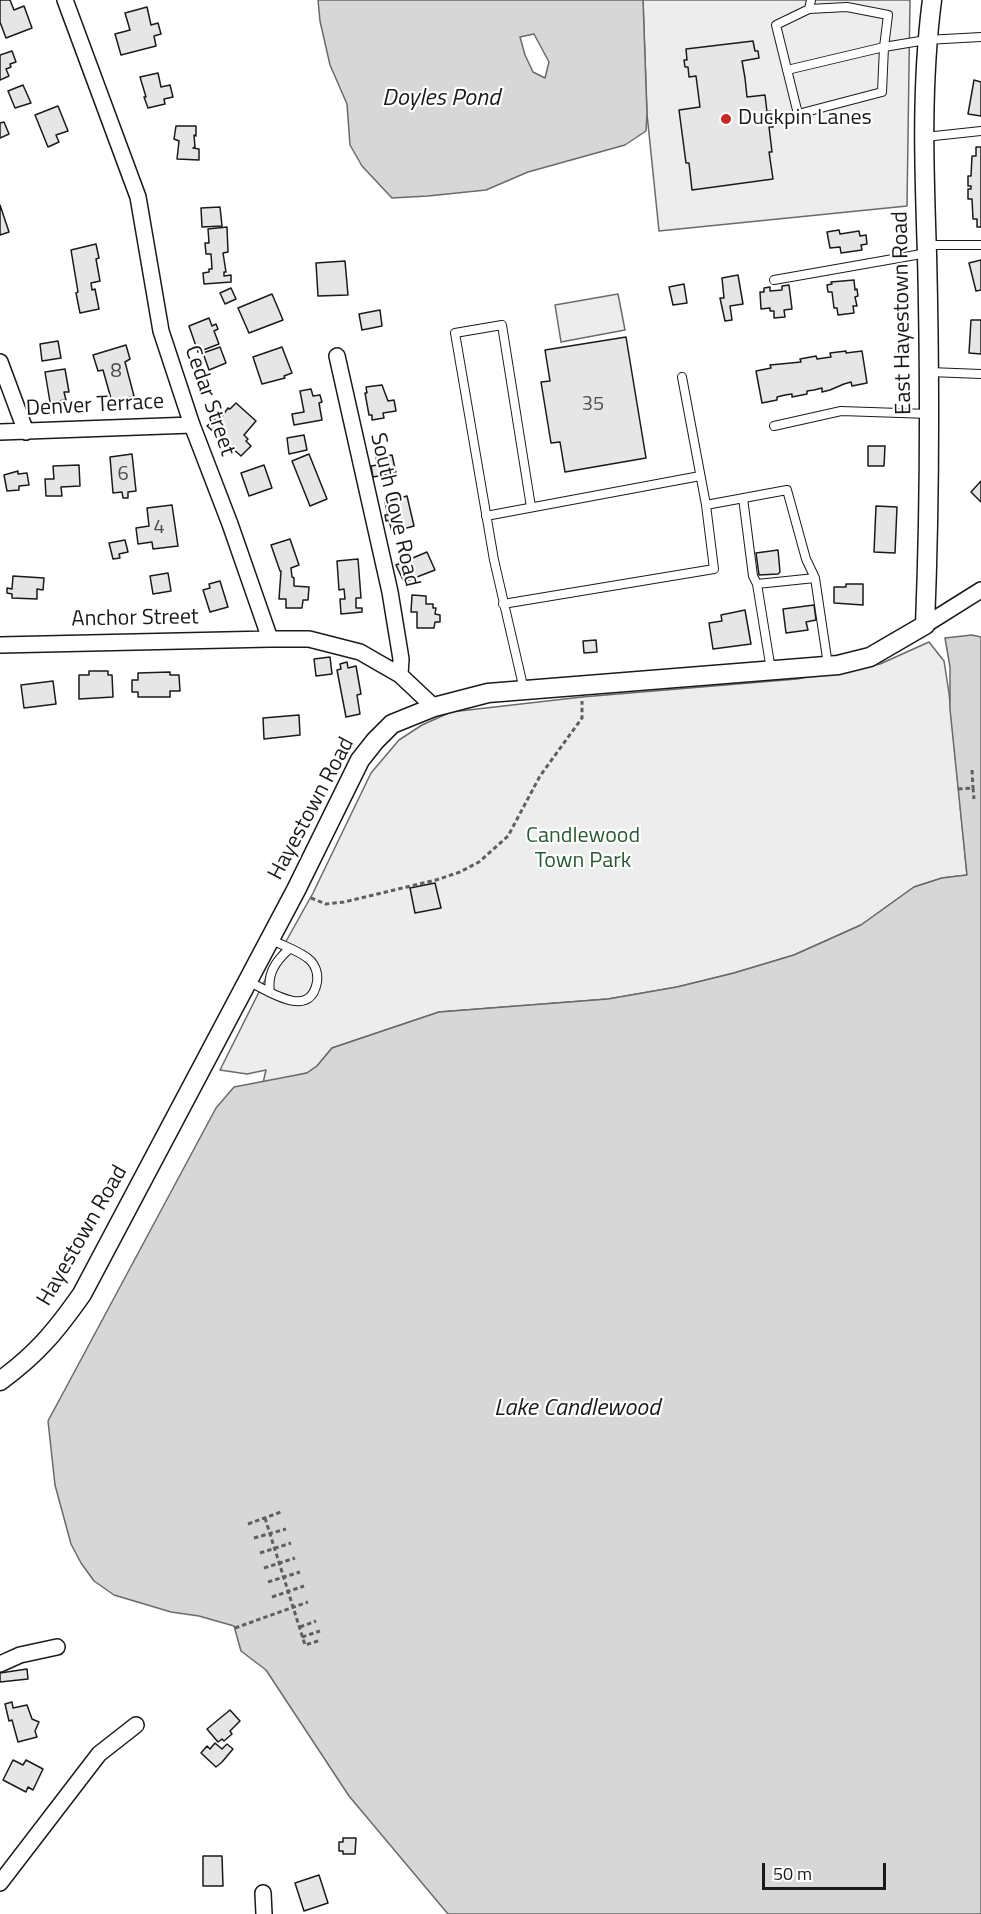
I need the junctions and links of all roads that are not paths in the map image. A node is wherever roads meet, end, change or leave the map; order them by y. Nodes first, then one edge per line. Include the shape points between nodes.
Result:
1 (65, 0) edge
2 (811, 0) edge
3 (932, 0) edge
4 (848, 3) edge
5 (809, 9) junction
6 (981, 37) edge
7 (926, 40) junction
8 (884, 47) junction
9 (787, 70) junction
10 (981, 131) edge
11 (925, 137) junction
12 (981, 245) edge
13 (927, 249) junction
14 (774, 280) dead end
15 (337, 356) dead end
16 (0, 362) edge
17 (928, 372) junction
18 (981, 374) edge
19 (682, 377) dead end
20 (928, 414) junction
21 (192, 424) junction
22 (774, 426) dead end
23 (0, 432) edge
24 (26, 432) junction
25 (700, 476) junction
26 (743, 498) junction
27 (706, 505) junction
28 (531, 507) junction
29 (486, 516) junction
30 (815, 579) junction
31 (757, 584) junction
32 (981, 590) edge
33 (503, 604) junction
34 (925, 625) junction
35 (270, 639) junction
36 (0, 645) edge
37 (828, 666) junction
38 (771, 670) junction
39 (400, 675) junction
40 (524, 690) junction
41 (434, 707) junction
42 (270, 939) junction
43 (289, 949) junction
44 (248, 981) junction
45 (270, 992) junction
46 (0, 1381) edge
47 (57, 1647) dead end
48 (0, 1664) edge
49 (136, 1725) dead end
50 (0, 1883) edge
51 (263, 1893) dead end
52 (264, 1914) edge

1 - 21 street, Cedar Street via 138,197 161,332
2 - 5 lane
3 - 7 street, East Hayestown Road
4 - 5 lane
4 - 8 lane via 888,15
5 - 9 lane via 776,25
6 - 7 lane
7 - 8 lane
7 - 11 street, East Hayestown Road
8 - 9 lane
8 - 9 lane via 882,92 798,114
10 - 11 lane
11 - 13 street, East Hayestown Road
12 - 13 lane
13 - 14 lane
13 - 17 street, East Hayestown Road
15 - 39 street, South Cove Road via 390,592
16 - 24 street
17 - 18 lane
17 - 20 street, East Hayestown Road
19 - 25 lane
20 - 22 lane via 841,411
20 - 34 street, East Hayestown Road
21 - 24 street, Denver Terrace
21 - 35 street, Cedar Street
23 - 24 street, Denver Terrace
25 - 27 lane
25 - 28 lane
26 - 27 lane
26 - 30 lane via 787,490
26 - 31 lane
27 - 33 lane via 714,569
28 - 29 lane
28 - 29 lane via 502,325 455,333
29 - 33 lane
30 - 31 lane
30 - 37 lane
31 - 38 lane
32 - 34 street, Hayestown Road
33 - 40 lane
34 - 37 street, Hayestown Road via 870,657
35 - 36 street, Anchor Street
35 - 39 street via 309,639 360,652
37 - 38 street, Hayestown Road
38 - 40 street, Hayestown Road
39 - 41 street
40 - 41 street, Hayestown Road via 488,693
41 - 42 street, Hayestown Road via 392,724 360,760
42 - 43 lane
42 - 44 street, Hayestown Road
43 - 45 lane via 273,966 268,982
43 - 45 lane via 312,962 318,975 316,989 309,998 294,1002
44 - 45 lane
44 - 46 street, Hayestown Road via 82,1294 41,1348
47 - 48 street via 20,1654
49 - 50 street via 99,1754
51 - 52 street

